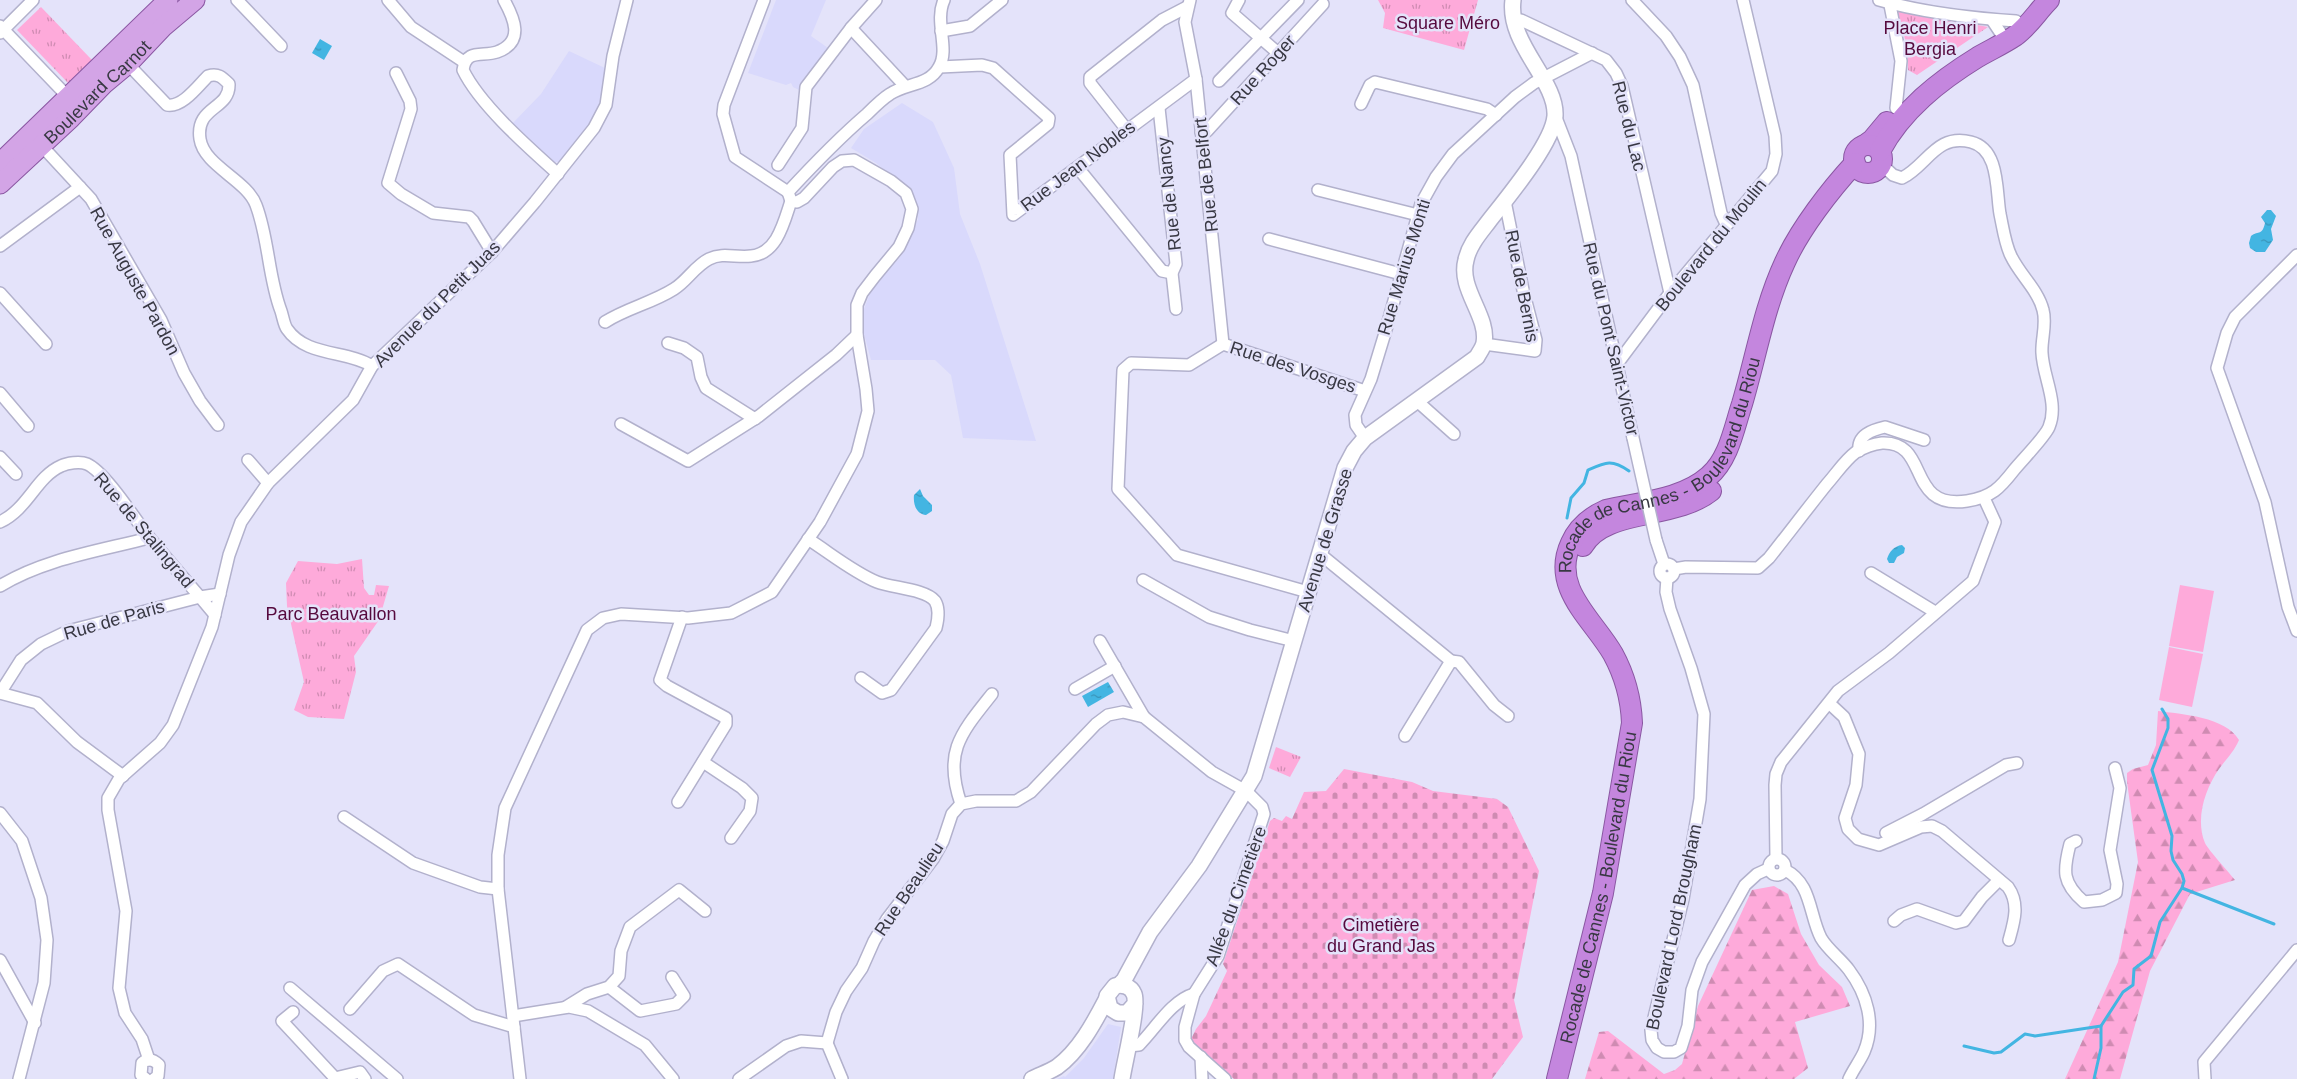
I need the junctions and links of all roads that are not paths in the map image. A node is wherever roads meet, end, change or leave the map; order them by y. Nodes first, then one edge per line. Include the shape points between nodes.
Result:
1 (33, 0) edge
2 (168, 0) edge
3 (195, 0) edge
4 (237, 0) edge
5 (388, 0) edge
6 (504, 0) edge
7 (627, 0) edge
8 (764, 0) edge
9 (876, 0) edge
10 (944, 0) edge
11 (1002, 0) edge
12 (1239, 0) edge
13 (1298, 0) edge
14 (1513, 0) edge
15 (1632, 0) edge
16 (1743, 0) edge
17 (1886, 1) edge
18 (1188, 4) edge
19 (1322, 4) dead end
20 (2043, 6) edge
21 (1513, 20) junction
22 (851, 28) junction
23 (2004, 28) junction
24 (1, 29) edge
25 (941, 31) junction
26 (1262, 38) junction
27 (281, 46) dead end
28 (1278, 53) junction
29 (1592, 53) junction
30 (122, 58) junction
31 (464, 62) junction
32 (940, 67) junction
33 (396, 73) dead end
34 (1196, 79) junction
35 (1542, 79) junction
36 (1219, 81) dead end
37 (905, 86) junction
38 (73, 103) junction
39 (1361, 104) dead end
40 (1159, 108) junction
41 (1896, 108) junction
42 (1555, 114) junction
43 (1496, 115) junction
44 (1127, 130) junction
45 (1201, 132) junction
46 (41, 145) junction
47 (1867, 158) junction
48 (0, 163) edge
49 (778, 165) dead end
50 (1078, 168) junction
51 (558, 174) junction
52 (0, 184) edge
53 (80, 186) junction
54 (1318, 190) dead end
55 (790, 197) junction
56 (1505, 201) junction
57 (1418, 215) junction
58 (1726, 224) junction
59 (1270, 239) dead end
60 (0, 246) edge
61 (492, 252) junction
62 (2297, 255) edge
63 (1172, 273) junction
64 (1401, 274) junction
65 (0, 293) edge
66 (1670, 293) junction
67 (1176, 309) dead end
68 (605, 322) dead end
69 (857, 335) junction
70 (668, 343) dead end
71 (46, 344) dead end
72 (1223, 344) junction
73 (1484, 344) junction
74 (1617, 364) junction
75 (372, 366) junction
76 (1365, 391) junction
77 (0, 394) edge
78 (1417, 401) junction
79 (755, 419) junction
80 (218, 424) dead end
81 (621, 424) dead end
82 (28, 426) dead end
83 (1454, 434) dead end
84 (1365, 438) junction
85 (1924, 440) dead end
86 (1859, 451) junction
87 (0, 458) edge
88 (248, 460) dead end
89 (16, 474) dead end
90 (268, 483) junction
91 (1984, 498) junction
92 (0, 522) edge
93 (149, 538) junction
94 (808, 539) junction
95 (1320, 554) junction
96 (1669, 570) junction
97 (1871, 573) dead end
98 (1142, 580) dead end
99 (0, 586) edge
100 (1308, 592) junction
101 (220, 594) junction
102 (200, 597) junction
103 (1935, 612) junction
104 (215, 615) junction
105 (682, 617) junction
106 (2297, 631) edge
107 (1100, 640) dead end
108 (1294, 641) junction
109 (1451, 661) junction
110 (1115, 666) junction
111 (861, 678) dead end
112 (1075, 689) dead end
113 (0, 693) edge
114 (992, 694) dead end
115 (1830, 704) junction
116 (1508, 716) dead end
117 (1144, 717) junction
118 (1405, 736) dead end
119 (703, 762) junction
120 (2017, 763) dead end
121 (2115, 768) dead end
122 (123, 776) junction
123 (1246, 791) junction
124 (678, 802) dead end
125 (961, 804) junction
126 (0, 813) edge
127 (344, 817) dead end
128 (731, 838) dead end
129 (2076, 841) dead end
130 (1869, 843) junction
131 (1776, 858) junction
132 (1768, 869) junction
133 (1785, 870) junction
134 (1999, 880) junction
135 (498, 888) junction
136 (705, 911) dead end
137 (1894, 921) dead end
138 (2009, 940) dead end
139 (1140, 950) junction
140 (2297, 950) edge
141 (0, 960) edge
142 (672, 977) dead end
143 (1119, 985) junction
144 (609, 987) junction
145 (290, 988) dead end
146 (1194, 994) junction
147 (1134, 999) junction
148 (566, 1007) junction
149 (1114, 1008) junction
150 (350, 1009) dead end
151 (293, 1012) dead end
152 (514, 1021) junction
153 (35, 1023) junction
154 (1129, 1041) junction
155 (827, 1043) junction
156 (1200, 1057) junction
157 (149, 1060) junction
158 (142, 1078) edge
159 (158, 1078) edge
160 (19, 1079) edge
161 (365, 1079) edge
162 (397, 1079) edge
163 (520, 1079) edge
164 (673, 1079) edge
165 (740, 1079) edge
166 (842, 1079) edge
167 (1032, 1079) edge
168 (1122, 1079) edge
169 (1202, 1079) edge
170 (1225, 1079) edge
171 (1557, 1079) edge
172 (1570, 1079) edge
173 (1849, 1079) edge
174 (2205, 1079) edge

1 - 24 street
2 - 30 main road, Boulevard Carnot
3 - 30 main road, Boulevard Carnot
4 - 27 street
5 - 31 street via 411,27
6 - 31 street via 516,31 510,43 498,52 470,56
7 - 51 street, Avenue du Petit Juas via 613,56 606,105 594,128
8 - 55 street via 723,114 737,158 774,182
9 - 22 street
10 - 25 street via 939,18
11 - 25 street via 970,26
12 - 26 street via 1232,13
13 - 26 street
14 - 21 street
15 - 58 street via 1666,36 1680,57 1692,85
16 - 58 street, Boulevard du Moulin via 1775,136 1776,154 1772,171
17 - 23 street
17 - 41 street via 1901,61
18 - 34 street, Rue de Belfort via 1185,22
18 - 44 street via 1162,20 1090,77 1090,83
19 - 28 street, Rue Roger
20 - 23 highway, Rocade de Cannes - Boulevard du Riou
21 - 29 street, Rue du Lac via 1521,20
21 - 35 street
22 - 37 street
22 - 49 street via 806,87 802,128
23 - 41 highway, Rocade de Cannes - Boulevard du Riou via 1932,77
23 - 47 highway, Rocade de Cannes - Boulevard du Riou via 1925,95
24 - 38 street
25 - 32 street
26 - 28 street
26 - 36 street
28 - 45 street, Rue Roger via 1208,131
29 - 35 street, Rue Marius Monti
29 - 66 street, Rue du Lac via 1606,60 1622,86
30 - 38 main road, Boulevard Carnot via 104,84
30 - 75 street via 167,105 179,103 208,76 222,76 229,84 226,99 200,122 200,141 208,156 256,203 276,298 288,330 310,348 359,359
31 - 51 street via 467,76 492,110
32 - 37 street via 920,83
32 - 50 street, Rue Jean Nobles via 982,65 993,68 1049,118 1048,124 1010,155 1013,215
33 - 61 street via 411,109 388,182 401,194 433,213 468,217
34 - 40 street, Rue Jean Nobles
34 - 45 street, Rue de Belfort
35 - 42 street
35 - 43 street, Rue Marius Monti via 1515,96
37 - 55 street via 890,94 851,128
38 - 46 main road, Boulevard Carnot
38 - 48 main road, Boulevard Carnot
39 - 43 street via 1370,85 1375,82 1487,109
40 - 44 street, Rue Jean Nobles
40 - 63 street, Rue de Nancy via 1176,264
41 - 47 highway, Rocade de Cannes - Boulevard du Riou
42 - 56 street via 1547,141
42 - 74 street, Rue du Pont Saint-Victor via 1571,156
43 - 57 street, Rue Marius Monti via 1448,160 1428,190
44 - 50 street, Rue Jean Nobles
45 - 72 street, Rue de Belfort
46 - 52 main road, Boulevard Carnot
46 - 53 street, Rue Auguste Pardon
47 - 91 street via 1902,178 1915,170 1937,147 1955,142 1971,142 1982,147 1995,173 2000,214 2011,256 2043,308 2043,367 2052,400 2049,427 2000,488
47 - 171 highway, Rocade de Cannes - Boulevard du Riou via 1800,235 1784,263 1734,431 1725,456 1715,470 1691,489 1595,515 1574,535 1567,554 1565,577 1569,590 1613,653 1629,695 1632,723 1603,893
47 - 172 highway, Rocade de Cannes - Boulevard du Riou via 1858,177 1813,234 1789,278 1738,452 1727,474 1710,492 1689,505 1606,525 1592,534 1581,550 1578,570 1583,589 1617,636 1638,681 1644,707 1644,732 1615,895
50 - 63 street via 1162,271
51 - 61 street, Avenue du Petit Juas
53 - 60 street
53 - 80 street, Rue Auguste Pardon via 115,238 161,320 184,373
54 - 57 street
55 - 68 street via 782,227 774,243 764,252 752,256 727,254 714,257 703,262 676,288 661,297 621,312
55 - 69 street via 797,202 804,198 837,164 854,160 906,193 912,209 908,228 899,247 862,293 857,305
56 - 73 street via 1474,241 1464,265 1464,276 1484,332
56 - 73 street, Rue de Bernis via 1536,340 1534,351
57 - 64 street, Rue Marius Monti
58 - 66 street, Boulevard du Moulin
59 - 64 street
61 - 75 street, Avenue du Petit Juas
62 - 106 street via 2235,317 2217,368 2265,502 2288,607
63 - 67 street, Rue de Nancy
64 - 76 street, Rue Marius Monti
65 - 71 street
66 - 74 street, Boulevard du Moulin
69 - 79 street
69 - 94 street via 868,411 857,454
70 - 79 street via 684,348 696,357 706,388
72 - 76 street, Rue des Vosges
72 - 100 street, Rue des Vosges via 1189,365 1126,365 1123,370 1118,489 1177,555
73 - 78 street, Avenue de Grasse via 1477,357
74 - 96 street, Rue du Pont Saint-Victor, bridge via 1656,540
75 - 90 street, Avenue du Petit Juas via 353,400
76 - 84 street, Rue Marius Monti via 1355,419
77 - 82 street
78 - 83 street
78 - 84 street, Avenue de Grasse
79 - 81 street via 688,461
84 - 95 street, Avenue de Grasse via 1345,468
85 - 86 street via 1885,422 1862,437
86 - 91 street via 1882,443 1896,445 1913,458 1924,484 1940,499 1954,503
86 - 96 street via 1836,473 1758,568 1686,567
87 - 89 street
88 - 90 street
90 - 101 street, Avenue du Petit Juas via 241,522
91 - 103 street via 1994,522 1973,581
92 - 93 street, Rue de Stalingrad via 12,517 60,466 86,464 104,479
93 - 99 street via 45,565
93 - 102 street, Rue de Stalingrad
94 - 105 street via 772,592 730,613
94 - 111 street via 876,582 926,595 935,601 936,628 890,690 882,693
95 - 100 street, Avenue de Grasse
95 - 109 street
96 - 132 street, Boulevard Lord Brougham via 1666,592 1670,609 1704,714 1697,818 1683,899 1650,1030 1657,1048 1664,1052 1681,1048 1688,1026 1692,990 1702,962 1746,885 1756,874
97 - 103 street
98 - 108 street via 1209,617
100 - 108 street, Avenue de Grasse
101 - 102 street, Rue de Stalingrad
101 - 104 street, Avenue du Petit Juas
102 - 104 street
102 - 113 street, Rue de Paris via 68,631 41,644 22,660
103 - 115 street via 1838,691
104 - 122 street, Avenue du Petit Juas via 173,725 160,743
105 - 119 street via 660,680 726,718 726,724
105 - 135 street via 621,614 603,618 587,630 505,808 498,855
107 - 110 street
108 - 123 street, Avenue de Grasse via 1254,776
109 - 116 street via 1459,662 1494,705
109 - 118 street
110 - 112 street
110 - 117 street
113 - 122 street via 37,703 78,742
114 - 125 street via 960,736 953,759
115 - 130 street via 1844,717 1859,754 1856,785 1845,818 1848,829 1858,839
115 - 131 street via 1782,762 1776,774
117 - 123 street via 1212,772
117 - 125 street via 1123,712 1108,715 1031,792 1016,801
119 - 124 street
119 - 128 street via 752,798 750,812
120 - 130 street via 2006,765
121 - 129 street via 2120,788 2110,850 2116,893 2102,900 2084,902 2066,883 2065,868 2070,844
122 - 157 street, Avenue du Petit Juas via 108,798 126,910 119,988 125,1013 142,1039
123 - 139 street, Avenue de Grasse
123 - 146 street, Allée du Cimetière via 1262,807 1262,822 1218,956
125 - 155 street, Rue Beaulieu via 952,814 944,841 874,941 836,1012
126 - 153 street via 22,841 41,898 47,940 44,983
127 - 135 street via 413,863 480,887
130 - 134 street via 1879,845 1907,832 1932,826
131 - 132 street, Boulevard Lord Brougham via 1771,860
131 - 133 street via 1785,864
132 - 133 street via 1774,875
133 - 173 street via 1804,886 1822,939 1858,983 1869,1012 1869,1036
134 - 137 street via 1964,922 1956,923 1917,908
134 - 138 street via 2008,887 2016,903
135 - 152 street
136 - 144 street via 679,890 630,927 621,951 619,976
139 - 143 street
139 - 147 street, Avenue de Grasse
140 - 174 street via 2204,1062
141 - 153 street
142 - 144 street via 684,996 676,1004 640,1011
143 - 147 street via 1128,987
143 - 149 street via 1111,988
144 - 148 street via 587,994
145 - 162 street
146 - 154 street via 1183,997 1172,1007 1139,1045
146 - 156 street, Allée du Cimetière via 1185,1040
147 - 149 street via 1130,1010
147 - 154 street, Avenue de Grasse
148 - 152 street
148 - 164 street via 588,1011 645,1045
149 - 154 street
149 - 167 street via 1096,1020 1059,1065
150 - 152 street via 383,971 398,964 474,1015
151 - 161 street via 282,1021 335,1078 360,1072
152 - 163 street
153 - 160 street
154 - 168 street, Avenue de Grasse
155 - 165 street via 802,1041 786,1046
155 - 166 street
156 - 169 street
156 - 170 street, Allée du Cimetière
157 - 158 street via 142,1063
157 - 159 street, Avenue du Petit Juas via 159,1065

